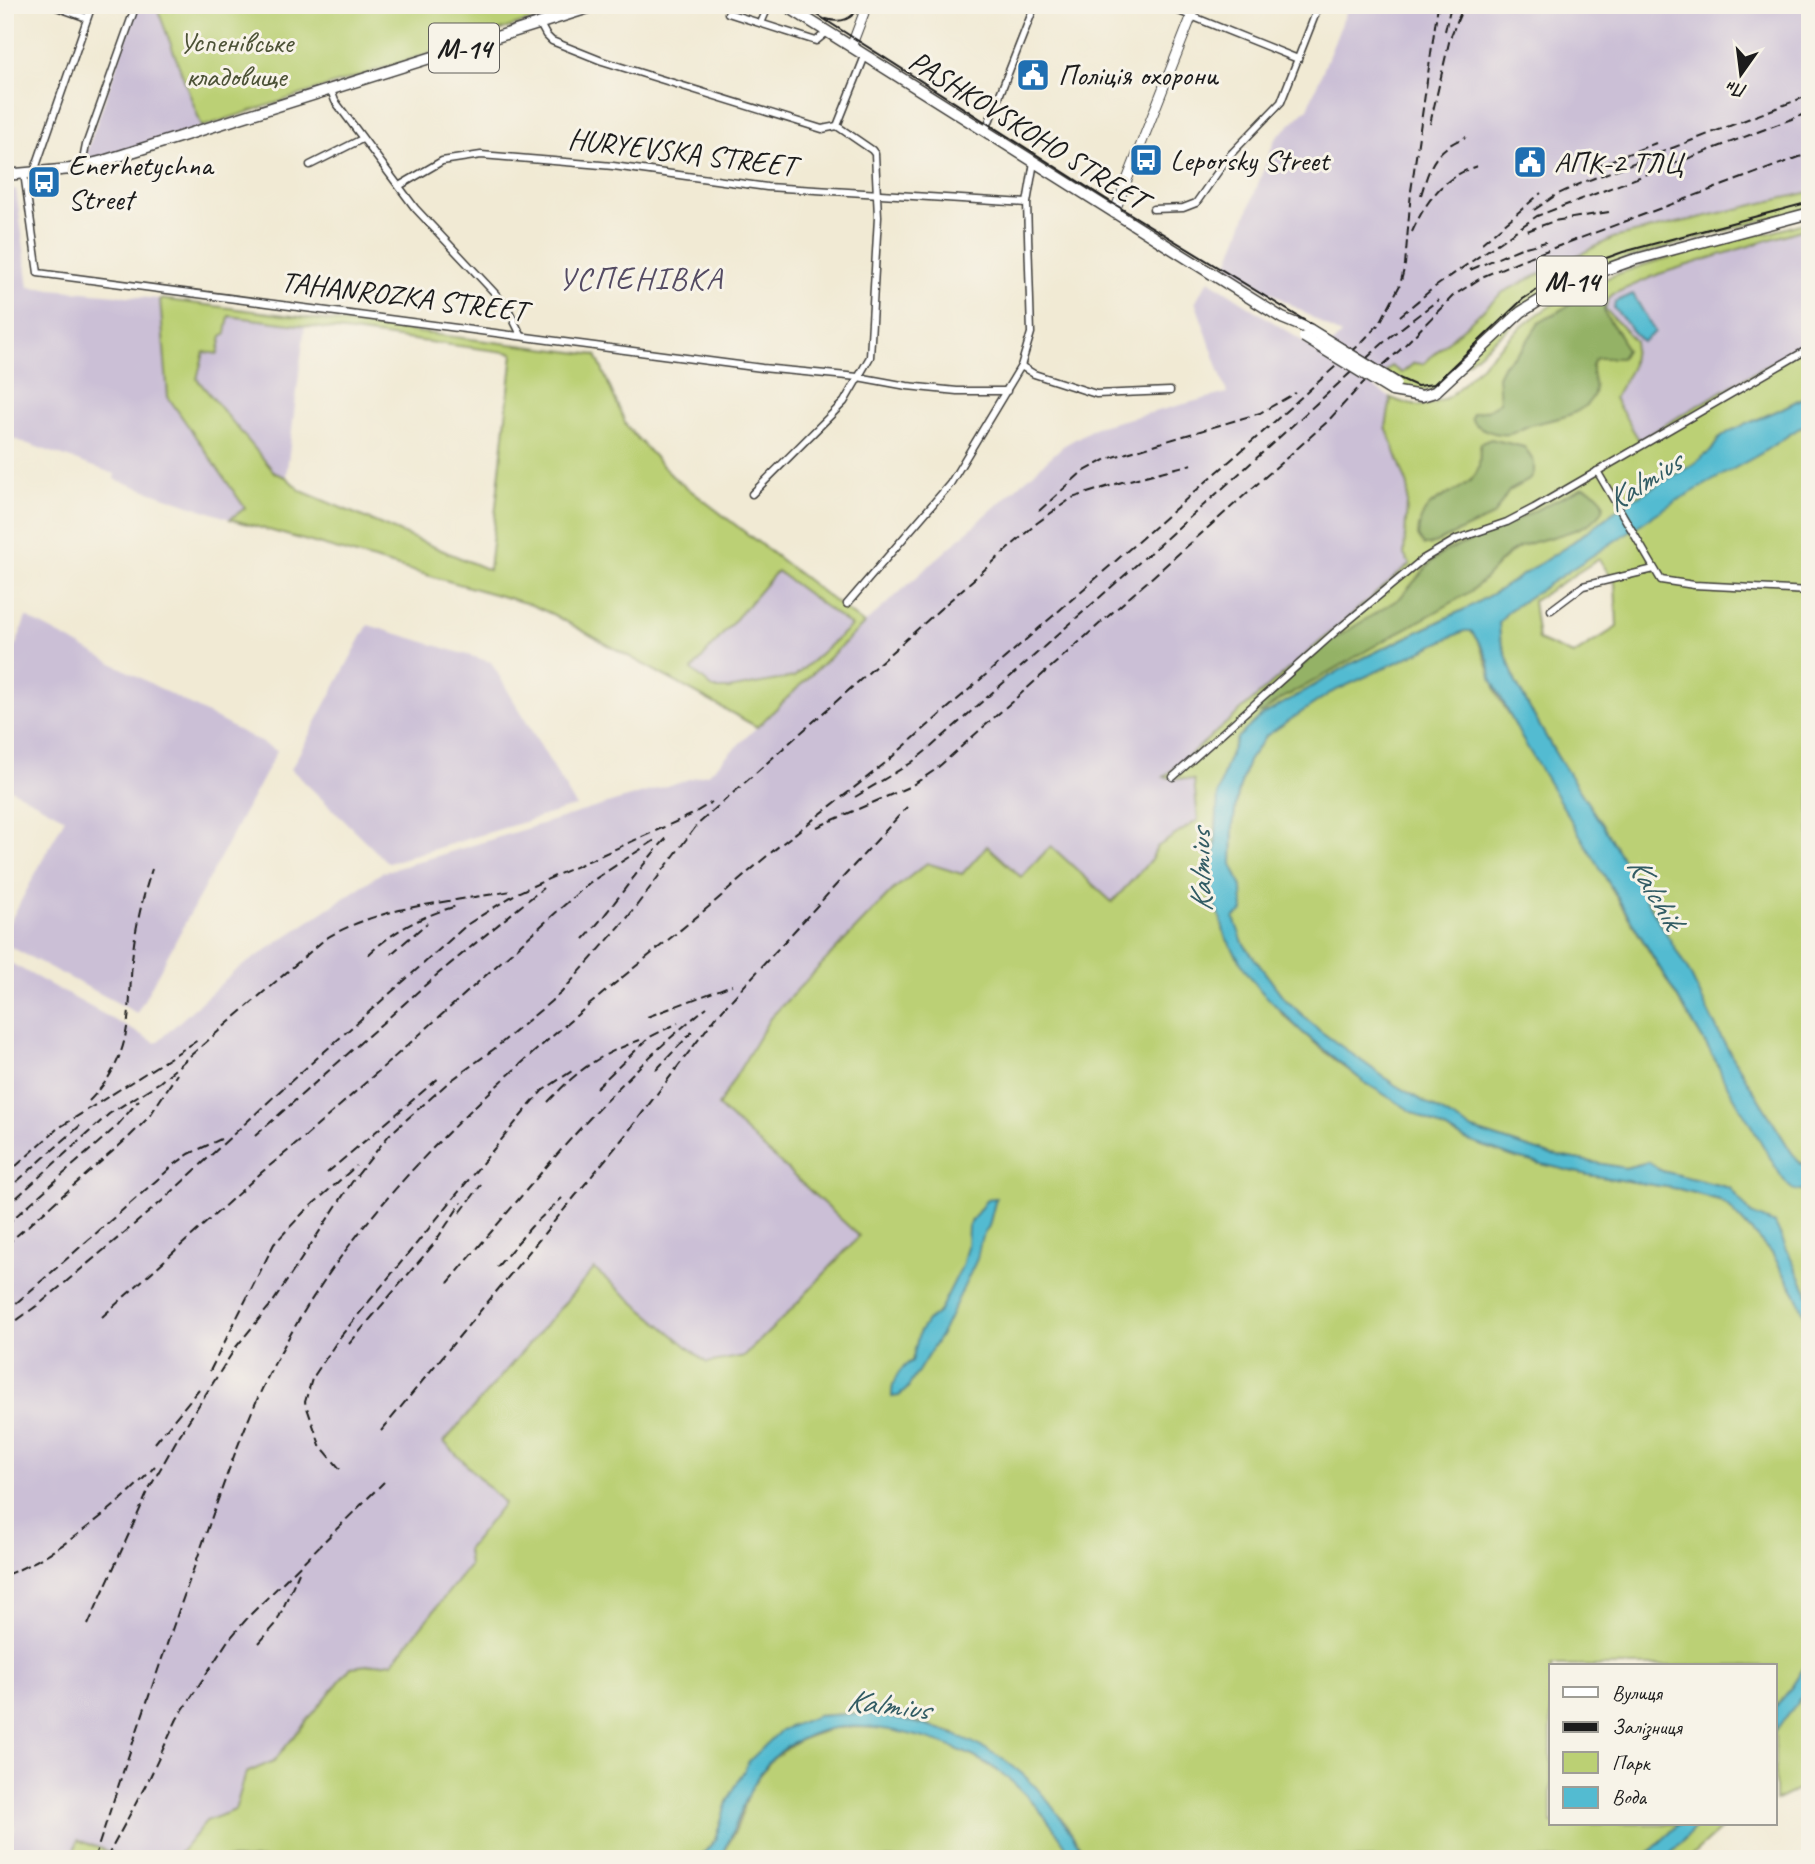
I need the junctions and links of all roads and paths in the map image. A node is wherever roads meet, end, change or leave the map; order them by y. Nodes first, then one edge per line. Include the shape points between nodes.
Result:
1 (51, 5) edge
2 (92, 5) edge
3 (136, 5) edge
4 (598, 5) edge
5 (769, 5) edge
6 (785, 5) edge
7 (867, 5) edge
8 (1035, 5) edge
9 (1164, 5) edge
10 (1196, 5) edge
11 (1319, 5) edge
12 (728, 13) dead end
13 (1192, 17) junction
14 (88, 18) junction
15 (761, 23) junction
16 (540, 24) junction
17 (827, 32) junction
18 (850, 47) junction
19 (865, 57) junction
20 (1298, 59) junction
21 (331, 90) junction
22 (837, 126) junction
23 (985, 132) junction
24 (362, 139) junction
25 (1034, 162) junction
26 (310, 165) dead end
27 (85, 166) junction
28 (29, 173) junction
29 (5, 175) edge
30 (399, 186) junction
31 (877, 195) junction
32 (1027, 204) junction
33 (1153, 209) dead end
34 (1114, 213) junction
35 (1810, 213) edge
36 (521, 335) junction
37 (1810, 348) edge
38 (1021, 366) junction
39 (858, 377) junction
40 (1007, 391) junction
41 (1170, 391) dead end
42 (1597, 471) junction
43 (752, 495) dead end
44 (1654, 569) junction
45 (1810, 591) edge
46 (847, 604) dead end
47 (1551, 610) dead end
48 (1173, 777) dead end

1 - 14 street
2 - 14 street
3 - 27 street via 86,145
4 - 16 highway, М-14
5 - 15 street
6 - 17 highway, PASHKOVSKOHO STREET / М-14
7 - 18 main road
8 - 23 street
9 - 13 street
10 - 13 main road
11 - 20 street
12 - 15 street
13 - 20 street
13 - 34 main road
14 - 28 street
15 - 17 street via 816,41
16 - 21 highway, М-14
16 - 22 street via 552,41 602,61 822,129
17 - 18 highway, PASHKOVSKOHO STREET / М-14
18 - 19 highway, PASHKOVSKOHO STREET / М-14
19 - 22 street
19 - 23 highway, PASHKOVSKOHO STREET / М-14
20 - 33 street via 1281,102 1230,156 1196,203
21 - 24 street
21 - 27 highway, М-14
22 - 31 street via 874,152
23 - 25 highway, PASHKOVSKOHO STREET / М-14
24 - 26 street
24 - 30 street
25 - 32 street
25 - 34 highway, PASHKOVSKOHO STREET / М-14
27 - 28 highway, М-14
28 - 29 highway, М-14
28 - 36 street, TAHANROZKA STREET via 38,273
30 - 31 street, HURYEVSKA STREET via 442,162 481,155
30 - 36 street via 506,305
31 - 32 street, HURYEVSKA STREET
31 - 39 street via 871,351
32 - 38 street via 1032,316
34 - 35 highway, PASHKOVSKOHO STREET / М-14, bridge via 1412,395 1427,395 1441,388 1521,312 1578,278
36 - 39 street, TAHANROZKA STREET
37 - 42 street
38 - 40 street
38 - 41 street via 1096,394
39 - 40 street, TAHANROZKA STREET via 932,388
39 - 43 street via 844,402
40 - 46 street via 950,484
42 - 44 street
42 - 48 street via 1507,522 1457,539 1423,559
44 - 45 street via 1661,580 1694,585
44 - 47 street via 1583,586

